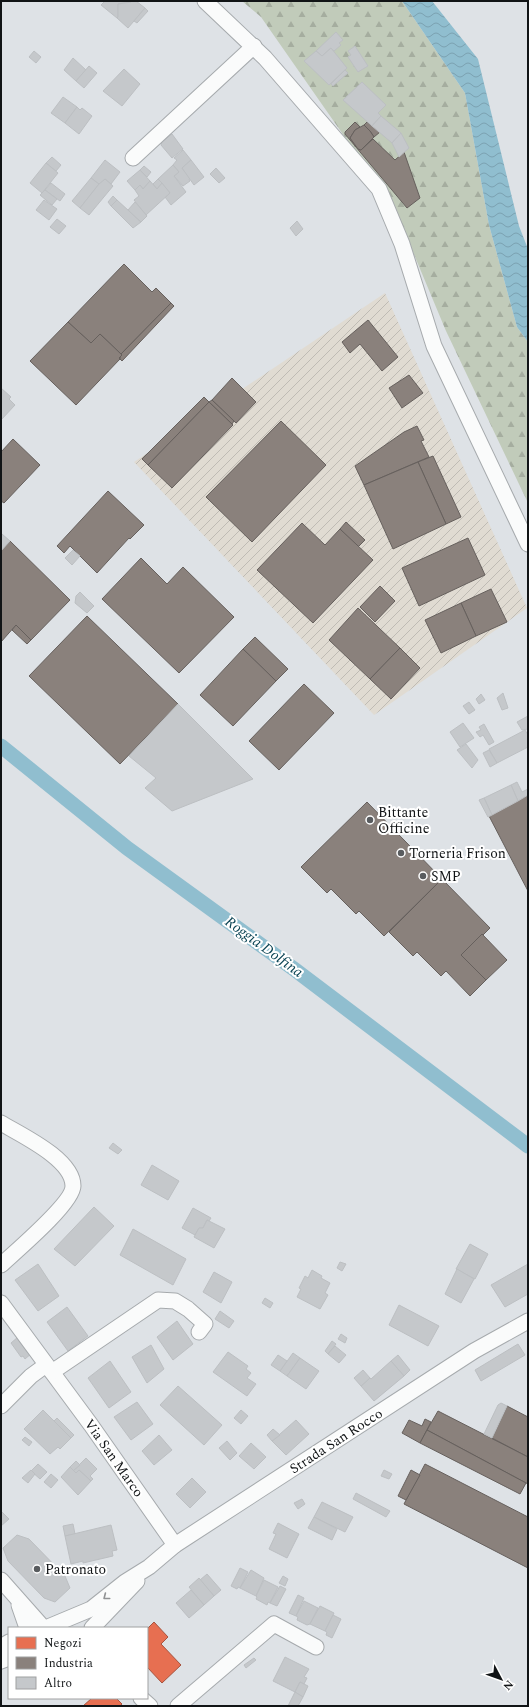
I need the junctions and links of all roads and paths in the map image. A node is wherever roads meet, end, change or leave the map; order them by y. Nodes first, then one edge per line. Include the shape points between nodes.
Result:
1 (205, 1) edge
2 (254, 46) junction
3 (133, 158) dead end
4 (528, 544) edge
5 (1, 1124) edge
6 (1, 1265) edge
7 (1, 1303) edge
8 (528, 1321) edge
9 (199, 1332) dead end
10 (49, 1368) junction
11 (1, 1406) edge
12 (175, 1545) junction
13 (149, 1567) junction
14 (1, 1580) edge
15 (71, 1624) edge
16 (38, 1627) edge
17 (93, 1627) edge
18 (316, 1647) dead end
19 (178, 1706) edge

1 - 2 street
2 - 3 street
2 - 4 street via 379,189 402,244 434,346
5 - 6 street via 38,1144 52,1155 69,1174 73,1186 68,1199 56,1213
7 - 10 street, Via San Marco
8 - 12 street, Strada San Rocco via 474,1351
9 - 10 street via 206,1324 188,1309 175,1301 158,1300
10 - 11 street via 31,1376
10 - 12 street, Via San Marco
12 - 13 street, Strada San Rocco
13 -> 15 street, Strada San Rocco via 125,1582
13 - 17 street, Strada San Rocco
14 - 16 street
15 - 16 street, Strada San Rocco
18 - 19 street via 274,1624

